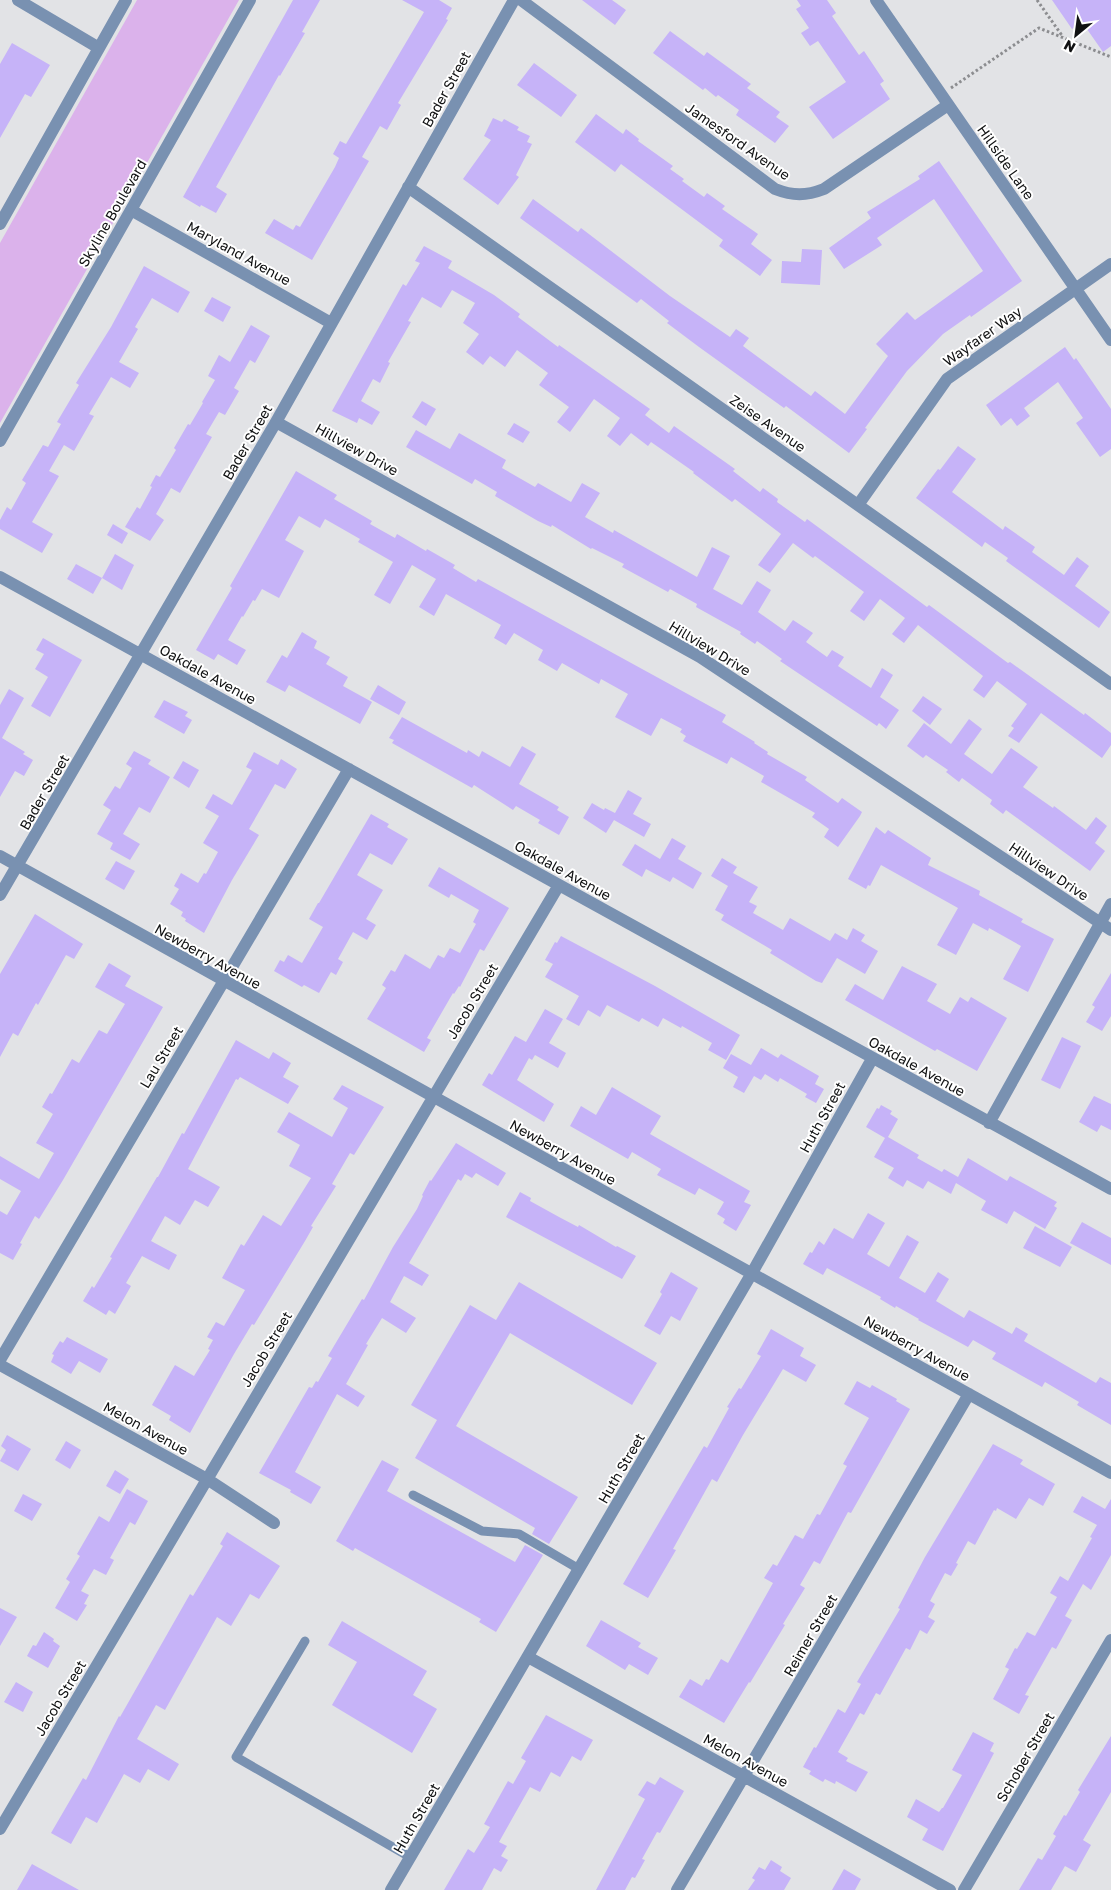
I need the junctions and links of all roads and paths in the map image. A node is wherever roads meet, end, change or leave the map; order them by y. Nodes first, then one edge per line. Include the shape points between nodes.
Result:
1 (18, 0) edge
2 (126, 0) edge
3 (250, 0) edge
4 (514, 0) edge
5 (521, 0) edge
6 (876, 0) edge
7 (1037, 0) edge
8 (1063, 38) junction
9 (99, 48) junction
10 (1111, 57) edge
11 (945, 100) junction
12 (408, 187) junction
13 (131, 210) junction
14 (0, 224) edge
15 (1111, 264) edge
16 (1075, 289) junction
17 (332, 323) junction
18 (1111, 340) edge
19 (276, 422) junction
20 (0, 441) edge
21 (858, 505) junction
22 (0, 577) edge
23 (141, 654) junction
24 (1111, 684) edge
25 (350, 770) junction
26 (0, 856) edge
27 (18, 866) junction
28 (559, 885) junction
29 (0, 895) edge
30 (1111, 904) edge
31 (1106, 926) edge
32 (223, 981) junction
33 (872, 1058) junction
34 (433, 1097) junction
35 (989, 1123) junction
36 (1111, 1189) edge
37 (752, 1273) junction
38 (0, 1360) edge
39 (0, 1365) edge
40 (969, 1394) junction
41 (1111, 1473) edge
42 (207, 1479) junction
43 (413, 1495) dead end
44 (274, 1522) dead end
45 (579, 1569) junction
46 (1111, 1640) edge
47 (305, 1641) dead end
48 (528, 1657) junction
49 (744, 1776) junction
50 (0, 1829) edge
51 (410, 1857) junction
52 (391, 1890) edge
53 (677, 1890) edge
54 (950, 1890) edge
55 (964, 1890) edge

1 - 9 street
2 - 9 street
3 - 13 street, Skyline Boulevard
4 - 12 street, Bader Street
5 - 11 street, Jamesford Avenue via 775,189 788,194 804,195 824,190
6 - 11 street, Hillside Lane
7 - 8 path
8 - 10 path
8 - 11 path via 1039,28
9 - 14 street
11 - 16 street, Hillside Lane
12 - 17 street, Bader Street
12 - 21 street, Zeise Avenue
13 - 17 street, Maryland Avenue
13 - 20 street, Skyline Boulevard
15 - 16 street, Wayfarer Way
16 - 18 street, Hillside Lane
16 - 21 street, Wayfarer Way via 947,379
17 - 19 street, Bader Street
19 - 23 street, Bader Street
19 - 31 street, Hillview Drive via 700,657
21 - 24 street, Zeise Avenue
22 - 23 street, Oakdale Avenue
23 - 25 street, Oakdale Avenue
23 - 27 street, Bader Street
25 - 28 street, Oakdale Avenue
25 - 32 street, Lau Street
26 - 27 street, Newberry Avenue
27 - 29 street, Bader Street
27 - 32 street, Newberry Avenue
28 - 33 street, Oakdale Avenue
28 - 34 street, Jacob Street
30 - 31 street
31 - 35 street
32 - 34 street, Newberry Avenue
32 - 38 street, Lau Street
33 - 35 street, Oakdale Avenue
33 - 37 street, Huth Street
34 - 37 street, Newberry Avenue
34 - 42 street, Jacob Street
35 - 36 street, Oakdale Avenue
37 - 40 street, Newberry Avenue
37 - 45 street, Huth Street
39 - 42 street, Melon Avenue
40 - 41 street, Newberry Avenue
40 - 49 street, Reimer Street
42 - 44 street, Melon Avenue
42 - 50 street, Jacob Street
43 - 45 lane via 482,1531 519,1534
45 - 48 street, Huth Street
46 - 55 street, Schober Street
47 - 51 lane via 236,1757
48 - 49 street, Melon Avenue
48 - 51 street, Huth Street
49 - 53 street, Reimer Street
49 - 54 street, Melon Avenue
51 - 52 street, Huth Street

